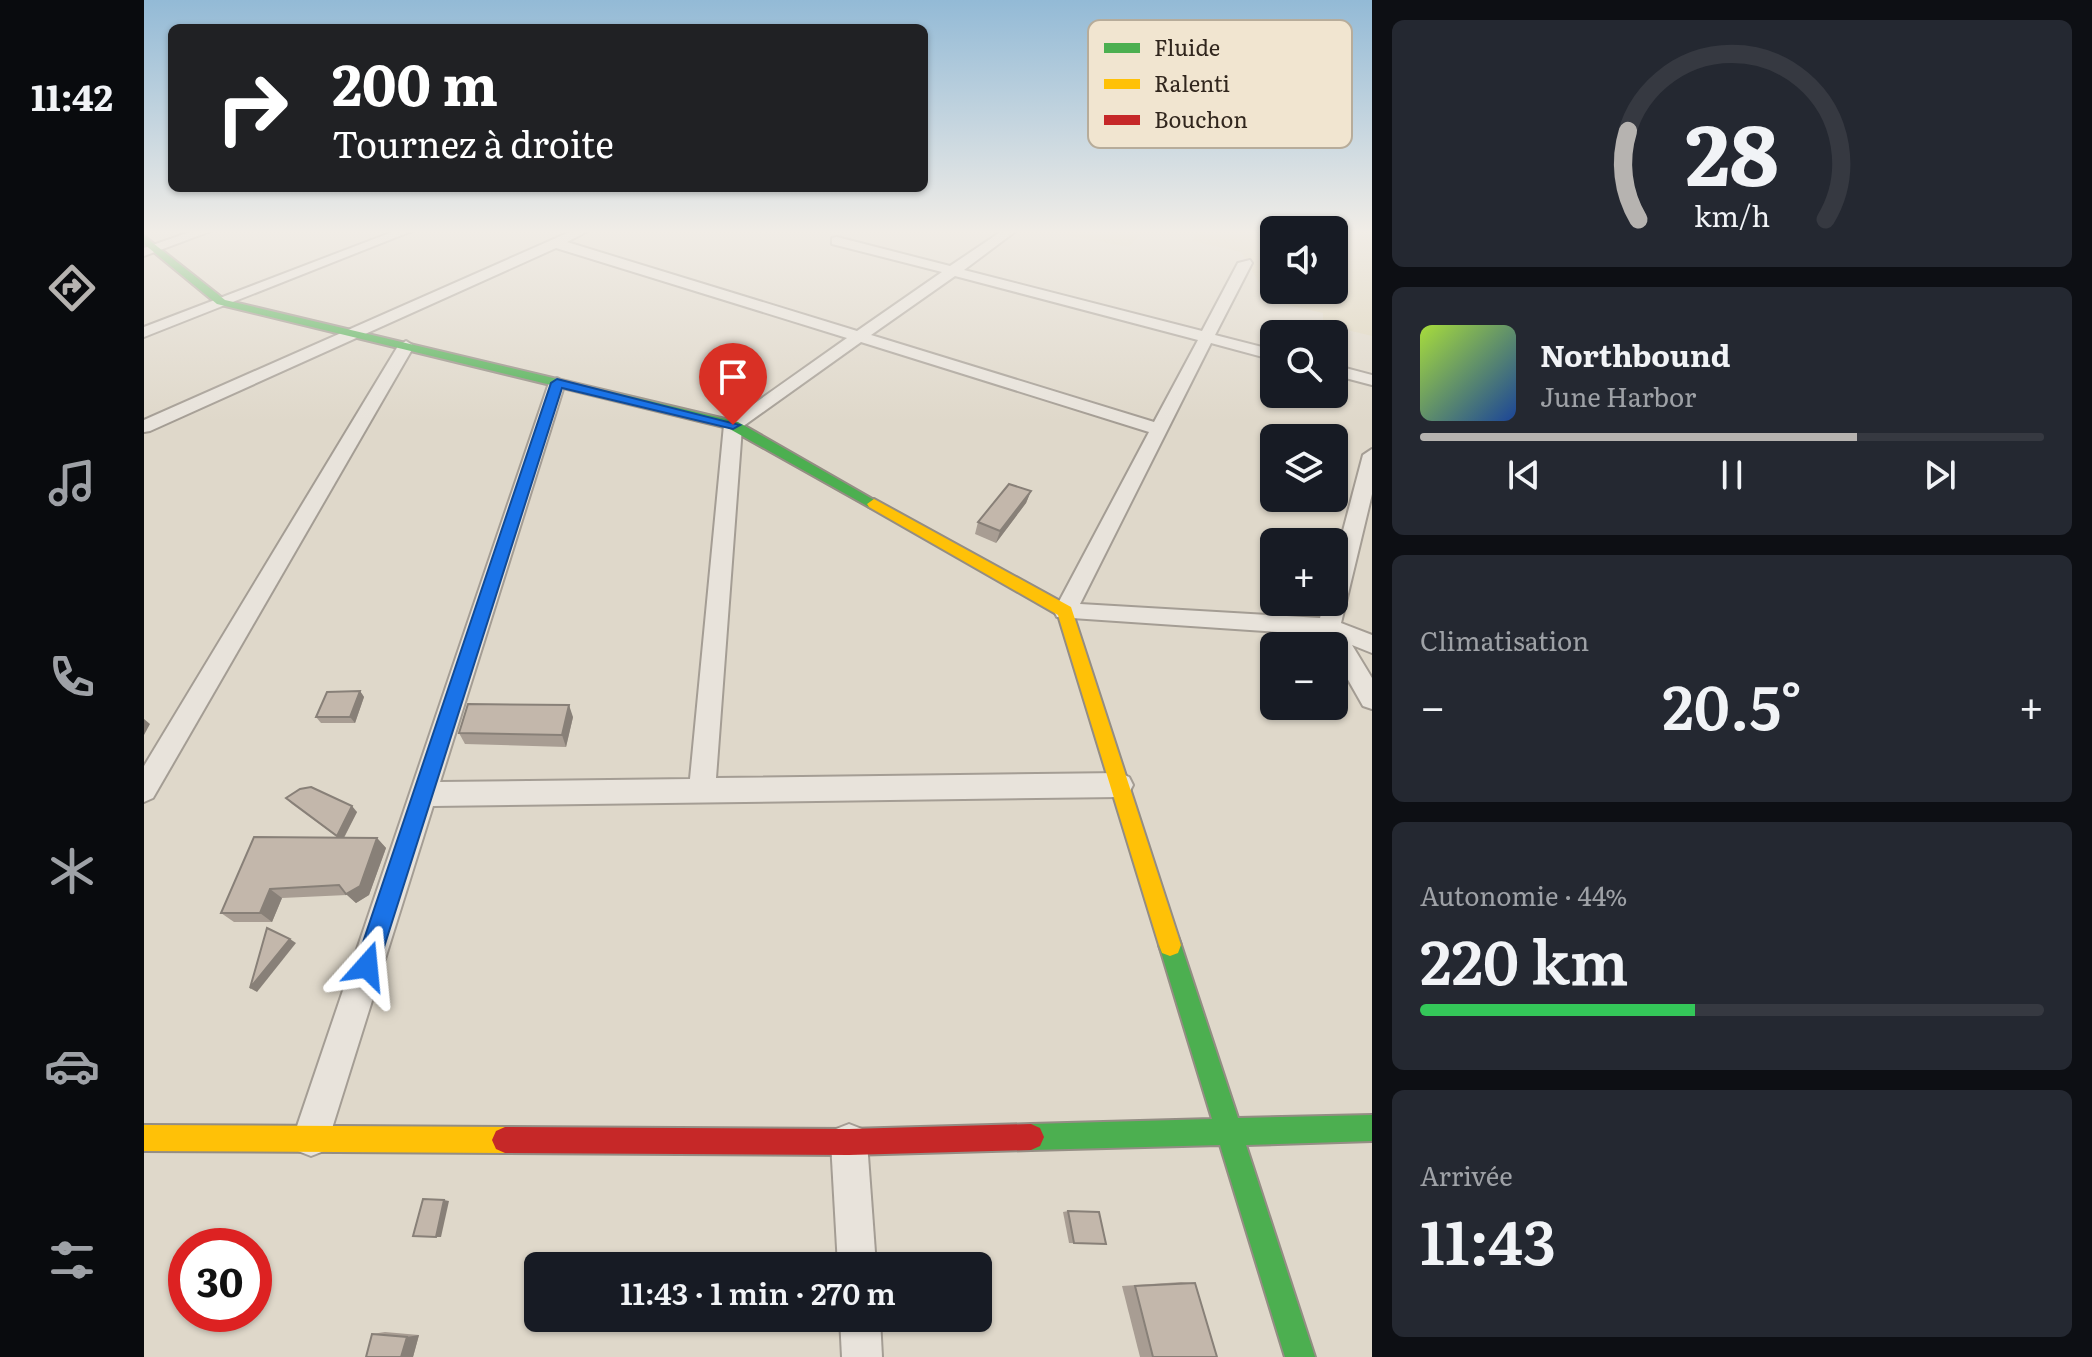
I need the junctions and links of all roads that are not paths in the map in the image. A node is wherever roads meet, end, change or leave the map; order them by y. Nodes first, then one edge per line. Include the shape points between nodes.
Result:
1 (211, 294) edge
2 (241, 294) edge
3 (441, 294) edge
4 (721, 294) edge
5 (920, 294) edge
6 (1039, 294) edge
7 (1228, 294) edge
8 (221, 302) junction
9 (144, 332) edge
10 (352, 334) junction
11 (859, 337) junction
12 (1206, 337) junction
13 (406, 346) junction
14 (1260, 351) edge
15 (1348, 374) edge
16 (1372, 380) edge
17 (557, 383) junction
18 (170, 415) junction
19 (733, 425) junction
20 (144, 427) edge
21 (1159, 429) junction
22 (144, 445) edge
23 (1371, 469) edge
24 (1065, 611) junction
25 (1329, 627) junction
26 (1372, 644) edge
27 (1372, 699) edge
28 (1120, 785) junction
29 (144, 790) edge
30 (702, 790) junction
31 (422, 794) junction
32 (1372, 1128) edge
33 (1230, 1132) junction
34 (144, 1138) edge
35 (311, 1138) junction
36 (849, 1142) junction
37 (856, 1252) edge
38 (861, 1332) edge
39 (862, 1357) edge
40 (1300, 1357) edge

1 - 8 street
2 - 8 street
3 - 10 street
4 - 11 street
5 - 11 street
6 - 12 street
7 - 12 street
8 - 9 street
8 - 10 street
10 - 13 street
10 - 18 street
11 - 19 street
11 - 21 street
12 - 14 street
12 - 21 street
13 - 17 street
13 - 29 street
15 - 16 street
17 - 19 street
17 - 31 street
18 - 20 street
18 - 22 street
19 - 24 street
19 - 30 street
21 - 24 street
23 - 25 street
24 - 25 street
24 - 28 street
25 - 26 street
25 - 27 street
28 - 30 street
28 - 33 street
30 - 31 street
31 - 35 street
32 - 33 street
33 - 36 street
33 - 40 street
34 - 35 street
35 - 36 street
36 - 37 street
38 - 39 street

